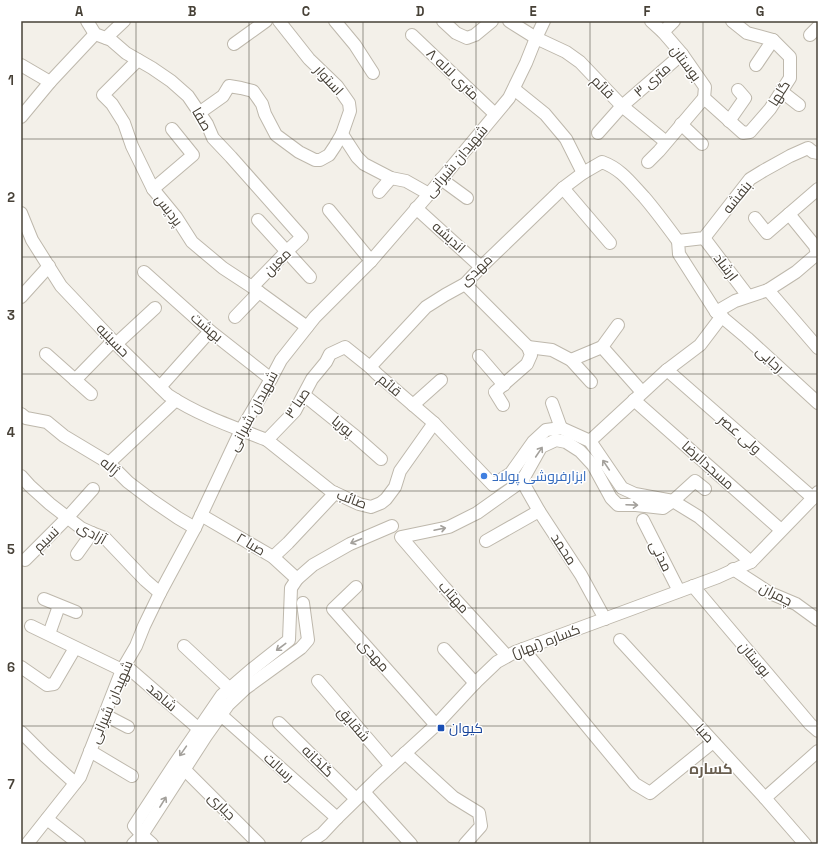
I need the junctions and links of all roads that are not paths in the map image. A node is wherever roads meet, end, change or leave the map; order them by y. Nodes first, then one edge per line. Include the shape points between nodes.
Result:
1 (87, 21) edge
2 (124, 21) edge
3 (266, 21) edge
4 (279, 21) edge
5 (335, 21) edge
6 (443, 21) edge
7 (492, 21) edge
8 (509, 21) edge
9 (544, 21) edge
10 (651, 21) edge
11 (674, 21) edge
12 (732, 21) edge
13 (663, 32) junction
14 (412, 34) dead end
15 (100, 36) junction
16 (536, 38) junction
17 (773, 40) junction
18 (234, 44) dead end
19 (682, 54) junction
20 (138, 60) junction
21 (21, 65) edge
22 (756, 65) dead end
23 (373, 73) dead end
24 (50, 82) junction
25 (514, 89) junction
26 (738, 90) dead end
27 (781, 92) junction
28 (704, 98) junction
29 (26, 103) edge
30 (799, 105) dead end
31 (622, 106) junction
32 (199, 113) junction
33 (495, 114) junction
34 (21, 117) edge
35 (729, 121) junction
36 (681, 124) junction
37 (172, 129) dead end
38 (598, 133) dead end
39 (342, 134) junction
40 (666, 142) junction
41 (702, 144) dead end
42 (816, 155) edge
43 (648, 162) dead end
44 (583, 173) junction
45 (392, 178) junction
46 (441, 179) junction
47 (563, 188) junction
48 (153, 189) junction
49 (818, 189) edge
50 (379, 192) dead end
51 (429, 194) junction
52 (467, 198) dead end
53 (416, 208) junction
54 (328, 210) dead end
55 (21, 213) edge
56 (789, 214) junction
57 (755, 218) dead end
58 (258, 220) dead end
59 (302, 238) joint
60 (704, 238) junction
61 (678, 241) junction
62 (610, 243) dead end
63 (287, 251) junction
64 (371, 261) junction
65 (48, 266) junction
66 (481, 267) junction
67 (144, 272) dead end
68 (310, 277) dead end
69 (465, 284) junction
70 (256, 289) junction
71 (768, 290) junction
72 (748, 296) junction
73 (21, 297) edge
74 (155, 308) dead end
75 (719, 314) junction
76 (235, 317) dead end
77 (618, 325) dead end
78 (307, 327) junction
79 (210, 331) junction
80 (115, 342) junction
81 (345, 347) joint
82 (528, 347) junction
83 (602, 347) junction
84 (818, 348) edge
85 (46, 354) dead end
86 (479, 356) dead end
87 (571, 360) junction
88 (370, 367) junction
89 (667, 370) junction
90 (271, 379) junction
91 (75, 380) junction
92 (441, 380) dead end
93 (591, 382) dead end
94 (504, 384) junction
95 (160, 387) junction
96 (91, 394) dead end
97 (304, 394) junction
98 (638, 396) junction
99 (176, 400) junction
100 (818, 402) edge
101 (552, 403) dead end
102 (413, 405) junction
103 (503, 405) dead end
104 (21, 414) edge
105 (434, 423) junction
106 (562, 428) junction
107 (241, 430) junction
108 (267, 440) junction
109 (590, 441) junction
110 (381, 459) dead end
111 (109, 463) junction
112 (21, 476) edge
113 (522, 481) junction
114 (93, 489) dead end
115 (705, 489) dead end
116 (335, 493) junction
117 (815, 495) edge
118 (673, 501) junction
119 (539, 511) junction
120 (201, 515) junction
121 (67, 518) junction
122 (642, 520) dead end
123 (392, 526) dead end
124 (195, 528) junction
125 (781, 530) junction
126 (92, 533) junction
127 (486, 541) dead end
128 (77, 554) dead end
129 (273, 557) junction
130 (24, 560) dead end
131 (751, 562) junction
132 (733, 569) junction
133 (297, 579) junction
134 (693, 586) junction
135 (356, 587) dead end
136 (679, 591) junction
137 (160, 593) junction
138 (44, 600) dead end
139 (303, 603) dead end
140 (59, 606) junction
141 (76, 612) dead end
142 (605, 619) junction
143 (818, 620) edge
144 (31, 626) dead end
145 (49, 634) junction
146 (620, 640) dead end
147 (184, 646) dead end
148 (75, 648) junction
149 (444, 649) dead end
150 (523, 649) junction
151 (508, 656) junction
152 (21, 667) edge
153 (124, 667) junction
154 (318, 682) dead end
155 (475, 684) junction
156 (230, 689) junction
157 (221, 715) junction
158 (104, 716) junction
159 (279, 723) dead end
160 (436, 725) junction
161 (128, 727) dead end
162 (199, 729) junction
163 (818, 731) edge
164 (21, 732) edge
165 (713, 742) junction
166 (90, 752) junction
167 (405, 753) junction
168 (816, 757) edge
169 (391, 766) junction
170 (184, 769) junction
171 (132, 776) dead end
172 (75, 783) junction
173 (360, 796) junction
174 (765, 798) junction
175 (337, 818) junction
176 (47, 819) junction
177 (138, 830) junction
178 (27, 844) edge
179 (79, 844) edge
180 (133, 844) edge
181 (152, 844) edge
182 (259, 844) edge
183 (307, 844) edge
184 (411, 844) edge
185 (465, 844) edge
186 (805, 844) edge

1 - 15 street, صفا
2 - 15 street
3 - 18 street
4 - 39 street, استوار via 349,103 350,111
5 - 23 street
6 - 7 street via 456,33 467,38 475,35
8 - 16 street, قائم
9 - 16 street, شهیدان شیرانی
10 - 13 street, بوستان
11 - 13 street
12 - 17 street, گلها via 748,33
13 - 19 street, بوستان
14 - 33 street, ۸ متری لاله
15 - 20 street, صفا via 111,40
15 - 24 street
16 - 25 street, شهیدان شیرانی
16 - 31 street, قائم via 566,52 580,62
17 - 22 street
17 - 27 street, گلها via 790,57 790,78
19 - 28 street, بوستان via 705,87
19 - 31 street, ۳ متری
20 - 32 street, صفا via 171,81 188,96
20 - 48 street, پردیس via 103,95 124,123
21 - 24 street
24 - 29 street
25 - 33 street, شهیدان شیرانی
25 - 44 street via 545,114 566,139
26 - 35 street via 745,98
27 - 30 street
27 - 35 street, گلها via 750,132 743,133
28 - 35 street, گلها
28 - 36 street, بوستان
29 - 34 street
31 - 38 street, ۳ متری
31 - 40 street, قائم
32 - 39 street via 223,96 229,86 253,91 276,135 315,160 329,155
32 - 59 street, صفا via 213,138
33 - 46 street, شهیدان شیرانی
36 - 40 street, بوستان
36 - 41 street
37 - 48 street via 193,155
39 - 45 street via 364,164
40 - 43 street, بوستان
42 - 60 street, بنفشه via 808,148 750,179
44 - 47 street, مهدی
44 - 61 street, مهدی via 602,162 612,166 628,178
45 - 50 street
45 - 51 street via 406,181
46 - 51 street, شهیدان شیرانی
46 - 52 street
47 - 62 street
47 - 66 street, مهدی
48 - 70 street, پردیس via 192,242 223,268
49 - 56 street
51 - 53 street, شهیدان شیرانی
53 - 64 street, شهیدان شیرانی
53 - 66 street, اندیشه
54 - 64 street
55 - 65 street, حسینیه via 32,240
56 - 57 street via 767,232
56 - 71 street via 815,246 817,254 796,272
58 - 63 street
59 - 63 street, معین
60 - 61 street
60 - 72 street, ارشاد
61 - 75 street via 679,254
63 - 68 street
63 - 70 street, معین
64 - 78 street, شهیدان شیرانی
65 - 73 street
65 - 80 street, حسینیه via 62,286
66 - 69 street, مهدی
67 - 79 street, بهشت
69 - 82 street
69 - 88 street, مهدی via 426,307
70 - 76 street, معین
70 - 78 street, پردیس
71 - 72 street
71 - 84 street
72 - 75 street via 735,300
74 - 80 street
75 - 89 street via 700,345
75 - 100 street, رجایی
77 - 83 street
78 - 90 street, شهیدان شیرانی via 281,360
79 - 90 street, بهشت
79 - 95 street
80 - 91 street
80 - 95 street, حسینیه
81 - 88 street, قائم
81 - 97 street, صبا ۳ via 330,354
82 - 87 street via 552,350
82 - 94 street via 531,355 527,364
83 - 87 street
83 - 98 street, مسجدالرضا
85 - 91 street
86 - 94 street
87 - 93 street
88 - 102 street, قائم
89 - 98 street
89 - 117 street, ولی عصر
90 - 107 street, شهیدان شیرانی
91 - 96 street
92 - 102 street
94 - 103 street via 495,392
95 - 99 street, حسینیه
97 - 108 street, صبا ۳ via 295,411
97 - 110 street, پوریا
98 - 109 street
98 - 125 street, مسجدالرضا
99 - 107 street, حسینیه
99 - 111 street
101 - 106 street
102 - 105 street, قائم
104 - 111 street, ژاله via 26,418 47,422 64,436
105 - 106 street, قائم via 493,485 511,473 532,442 546,430
105 - 116 street, صائب via 400,471 395,487 386,499 371,507
106 - 109 street
107 - 108 street
107 - 120 street, شهیدان شیرانی
108 - 116 street, صائب
118 -> 109 street via 635,494 622,488
111 - 124 street, ژاله via 153,501
112 - 121 street, آزادی
113 -> 118 street via 541,447 556,440 566,442 580,451 593,465 611,498 618,505 663,508
113 - 119 street, محمد
151 -> 113 street, مهتاب via 402,537 449,527 477,513
114 - 121 street, نسیم
115 - 118 street via 695,481
116 - 129 street
117 - 125 street, کساره (بهار)
118 - 131 street via 699,517
119 - 127 street
119 - 142 street, محمد via 581,575
120 - 124 street, شهیدان شیرانی
120 - 129 street, صبا ۲
121 - 126 street, آزادی
121 - 130 street, نسیم
122 - 136 street, مدنی
123 -> 133 street via 350,544 313,565
124 - 137 street, شهیدان شیرانی
125 - 131 street, کساره (بهار)
126 - 128 street
126 - 137 street, آزادی via 105,538 144,580
129 - 133 street, صبا ۲
131 - 132 street, کساره (بهار)
132 - 134 street, کساره (بهار)
132 - 143 street, چمران via 770,593 796,604
133 -> 156 street via 291,588 289,640
134 - 136 street, کساره (بهار)
134 - 163 street, بوستان
135 - 160 street, مهدی via 332,609
136 - 142 street, کساره (بهار)
137 - 153 street, شهیدان شیرانی
138 - 140 street
139 - 157 street via 308,640 301,648 246,688
140 - 141 street
140 - 145 street
142 - 150 street, کساره (بهار)
144 - 145 street, شاهد
145 - 148 street, شاهد
146 - 165 street, صبا
147 - 156 street
148 - 152 street via 54,684 46,685
148 - 153 street, شاهد
149 - 155 street
150 - 151 street, کساره (بهار)
150 - 165 street via 635,784 650,793
151 - 155 street, کساره (بهار) via 497,662
153 - 158 street, شهیدان شیرانی
153 - 162 street, شاهد
154 - 169 street, شقایق
155 - 160 street, کساره (بهار)
156 - 162 street via 222,695
157 - 170 street
157 - 175 street, رسالت
158 - 161 street
158 - 166 street, شهیدان شیرانی
159 - 173 street, گلخانه
160 - 167 street, کساره (بهار)
162 -> 177 street via 174,765
164 - 172 street
165 - 174 street, صبا
166 - 171 street
166 - 172 street, شهیدان شیرانی
167 - 169 street, کساره (بهار)
167 - 185 street via 453,797 479,813 481,826
168 - 174 street
169 - 173 street, کساره (بهار)
177 -> 170 street
170 - 182 street, جباری
172 - 176 street, شهیدان شیرانی
173 - 175 street, کساره (بهار)
173 - 184 street, گلخانه
174 - 186 street, صبا
175 - 183 street, کساره (بهار) via 322,834
176 - 178 street, شهیدان شیرانی
176 - 179 street
177 - 180 street
177 - 181 street

